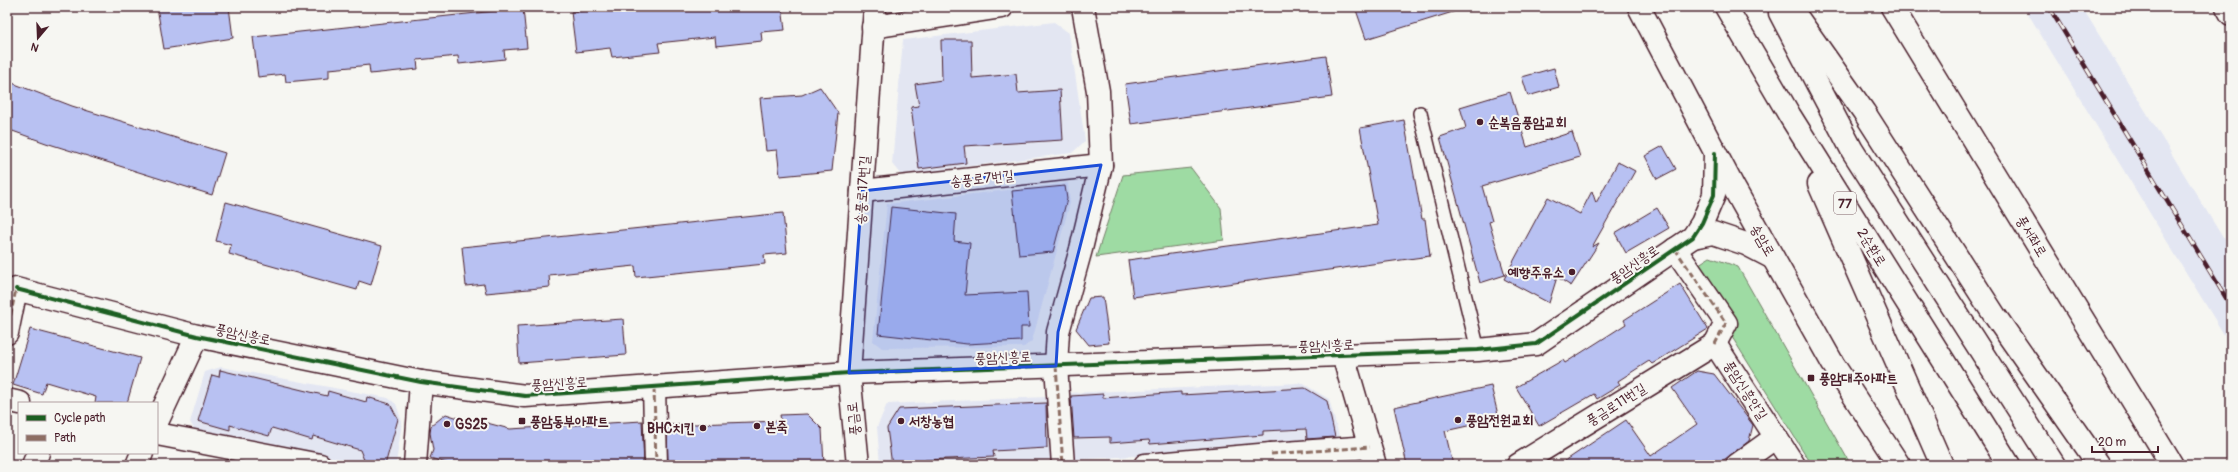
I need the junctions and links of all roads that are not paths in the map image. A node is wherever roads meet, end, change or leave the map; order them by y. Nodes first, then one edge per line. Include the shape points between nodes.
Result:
1 (1002, 7) edge
2 (1082, 7) edge
3 (1639, 7) edge
4 (1726, 7) edge
5 (1777, 7) edge
6 (1790, 7) edge
7 (1892, 7) edge
8 (2227, 7) edge
9 (2231, 14) edge
10 (874, 17) edge
11 (1420, 113) dead end
12 (1790, 116) junction
13 (1715, 153) junction
14 (1101, 165) junction
15 (862, 191) junction
16 (1693, 237) junction
17 (1675, 249) junction
18 (1773, 258) junction
19 (7, 333) edge
20 (197, 336) junction
21 (1715, 344) junction
22 (1478, 350) junction
23 (1343, 355) junction
24 (1056, 366) junction
25 (849, 373) junction
26 (421, 382) junction
27 (654, 388) junction
28 (7, 400) edge
29 (18, 403) edge
30 (158, 420) edge
31 (158, 434) edge
32 (1776, 436) junction
33 (38, 454) edge
34 (142, 454) edge
35 (1372, 456) edge
36 (1273, 459) edge
37 (292, 462) edge
38 (32, 465) edge
39 (137, 465) edge
40 (320, 465) edge
41 (415, 465) edge
42 (656, 465) edge
43 (858, 465) edge
44 (1063, 465) edge
45 (1145, 465) edge
46 (1158, 465) edge
47 (1518, 465) edge
48 (1737, 465) edge
49 (1794, 465) edge
50 (1899, 465) edge
51 (1942, 465) edge
52 (2009, 465) edge
53 (2054, 465) edge
54 (2099, 465) edge
55 (2172, 465) edge

1 - 10 main road
2 - 14 main road via 1098,91
3 - 13 main road, 송암로
4 - 12 main road, 2순환로 / 77
5 - 53 main road, 77 via 1852,150
6 - 54 main road via 1864,112 1995,316
7 - 55 main road, 풍서좌로
8 - 9 main road
10 - 15 main road, 송풍로17번길
11 - 22 lane
12 - 51 main road
12 - 52 main road, 2순환로 / 77
13 - 16 main road, 풍암신흥로 via 1714,195
13 - 18 main road, 송암로
14 - 15 main road, 송풍로7번길
14 - 24 main road via 1058,332
15 - 25 main road, 송풍로17번길
16 - 17 main road, 풍암신흥로
16 - 18 main road via 1713,233 1746,244
17 - 21 main road via 1726,323
17 - 22 main road, 풍암신흥로 via 1536,344
18 - 50 main road, 송암로 via 1833,364
19 - 20 main road via 16,289
20 - 26 main road, 풍암신흥로
20 - 30 main road, 풍암신흥로
21 - 32 main road, 풍암신흥안길
21 - 47 main road, 풍금로11번길
22 - 23 main road, 풍암신흥로
23 - 24 main road, 풍암신흥로
23 - 35 main road
24 - 25 main road, 풍암신흥로
24 - 44 main road
25 - 27 main road, 풍암신흥로
25 - 43 main road, 풍금로
26 - 27 main road, 풍암신흥로 via 525,396
26 - 41 main road
27 - 42 main road
28 - 29 main road
31 - 37 main road
32 - 48 main road
32 - 49 main road, 풍암신흥안길
33 - 38 main road
34 - 39 main road
35 - 36 main road
36 - 46 main road
37 - 40 main road
45 - 46 main road

